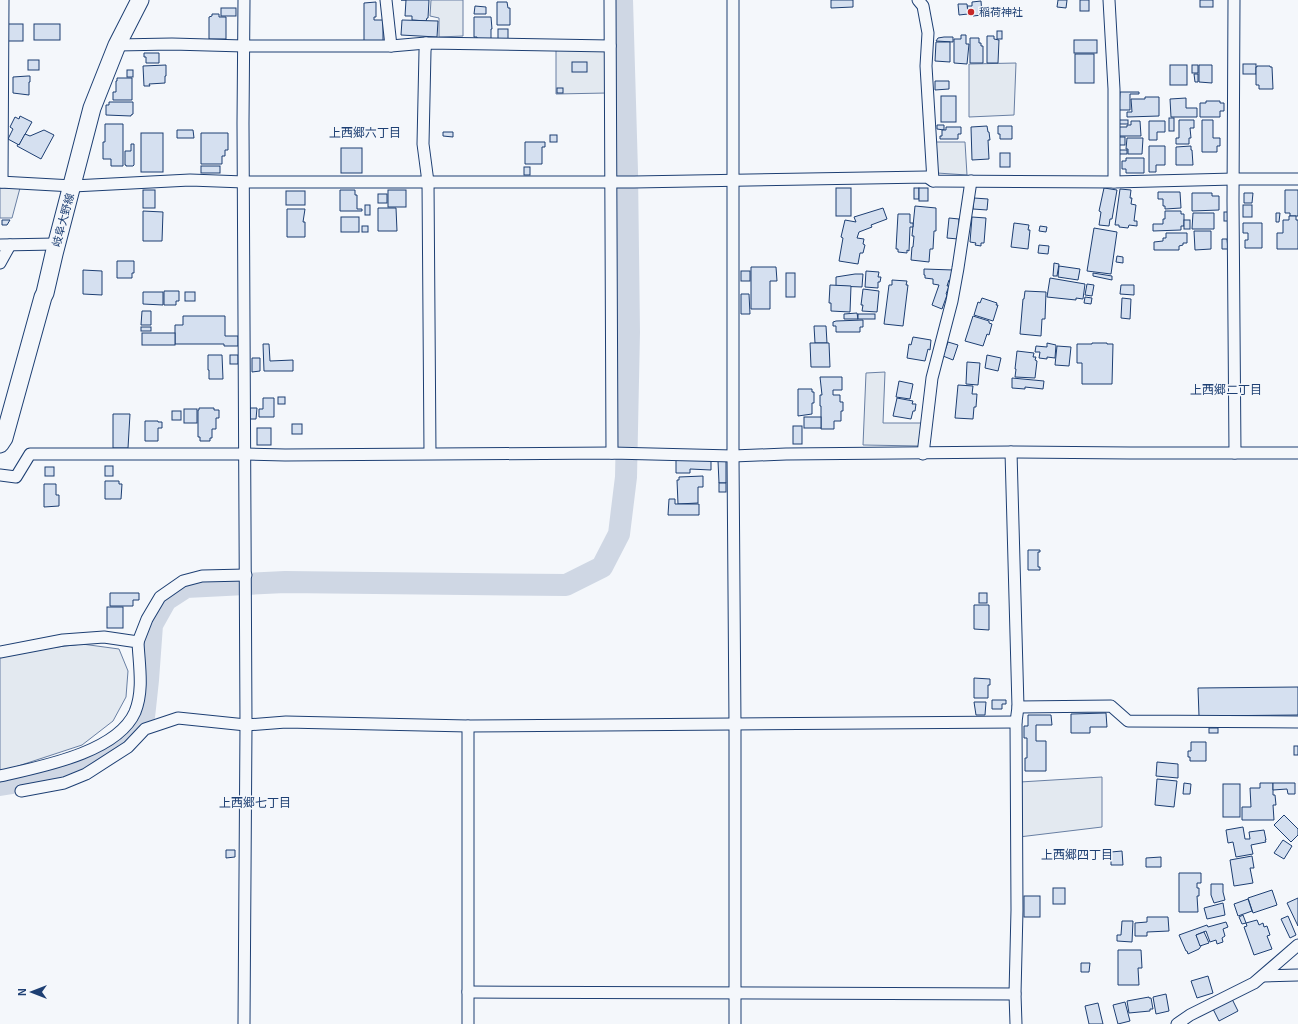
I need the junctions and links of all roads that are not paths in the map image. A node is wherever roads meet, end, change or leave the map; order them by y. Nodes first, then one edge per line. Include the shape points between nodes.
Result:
1 (3, 0) edge
2 (140, 0) edge
3 (244, 0) edge
4 (386, 0) edge
5 (610, 0) edge
6 (733, 0) edge
7 (918, 0) edge
8 (1109, 0) edge
9 (1234, 0) edge
10 (426, 43) junction
11 (117, 45) junction
12 (244, 46) junction
13 (391, 46) junction
14 (610, 46) junction
15 (1234, 179) junction
16 (732, 180) junction
17 (1298, 180) edge
18 (933, 181) junction
19 (971, 181) junction
20 (1, 182) edge
21 (244, 182) junction
22 (428, 182) junction
23 (613, 182) junction
24 (1114, 182) junction
25 (73, 186) junction
26 (56, 244) junction
27 (5, 245) edge
28 (0, 263) edge
29 (0, 444) edge
30 (1010, 452) junction
31 (430, 453) junction
32 (615, 453) junction
33 (1236, 453) junction
34 (1298, 453) edge
35 (245, 454) junction
36 (922, 454) junction
37 (733, 456) junction
38 (0, 475) edge
39 (246, 575) junction
40 (138, 642) junction
41 (0, 652) edge
42 (1018, 707) junction
43 (1016, 722) junction
44 (1298, 722) edge
45 (246, 725) junction
46 (735, 725) junction
47 (468, 726) junction
48 (0, 776) edge
49 (20, 791) dead end
50 (1298, 945) edge
51 (1298, 975) edge
52 (1263, 976) junction
53 (468, 992) junction
54 (736, 993) junction
55 (1015, 994) junction
56 (244, 1024) edge
57 (468, 1024) edge
58 (735, 1024) edge
59 (1016, 1024) edge
60 (1177, 1024) edge

1 - 20 street
2 - 11 main road, 岐阜大野線
3 - 12 street
4 - 13 street
5 - 14 street
6 - 16 street
7 - 18 street via 922,6 928,33 926,66
8 - 24 street via 1114,89
9 - 15 street
10 - 13 street
10 - 14 street
10 - 22 street via 423,144
11 - 12 street
11 - 25 main road, 岐阜大野線 via 92,108
12 - 13 street
12 - 21 street
14 - 23 street
15 - 17 street
15 - 24 street
15 - 33 street
16 - 18 street via 927,177
16 - 23 street
16 - 37 street
18 - 19 street
19 - 24 street
19 - 36 street via 952,301 932,378
20 - 25 street
21 - 22 street
21 - 25 street via 190,180
21 - 35 street
22 - 23 street
22 - 31 street
23 - 32 street
25 - 26 main road, 岐阜大野線
26 - 27 street
26 - 29 main road, 岐阜大野線 via 45,293 4,438
27 - 28 street
30 - 33 street
30 - 36 street
30 - 42 street
31 - 32 street
31 - 35 street
32 - 37 street
33 - 34 street
35 - 38 street via 30,454 16,477
35 - 39 street
36 - 37 street
37 - 46 street
39 - 40 street via 202,576 183,581 160,598 147,618
39 - 45 street
40 - 41 street via 104,637 63,640
40 - 48 street via 139,695 135,712 126,724 111,738 85,753 54,764
42 - 43 street
42 - 44 street via 1111,706 1128,721
43 - 46 street
43 - 55 street
45 - 47 street via 286,722
45 - 49 street via 178,718 145,729 128,747 86,774 64,783
45 - 56 street
46 - 47 street
46 - 54 street
47 - 53 street
50 - 52 street
51 - 52 street
52 - 60 street
53 - 54 street
53 - 57 street
54 - 55 street
54 - 58 street
55 - 59 street

